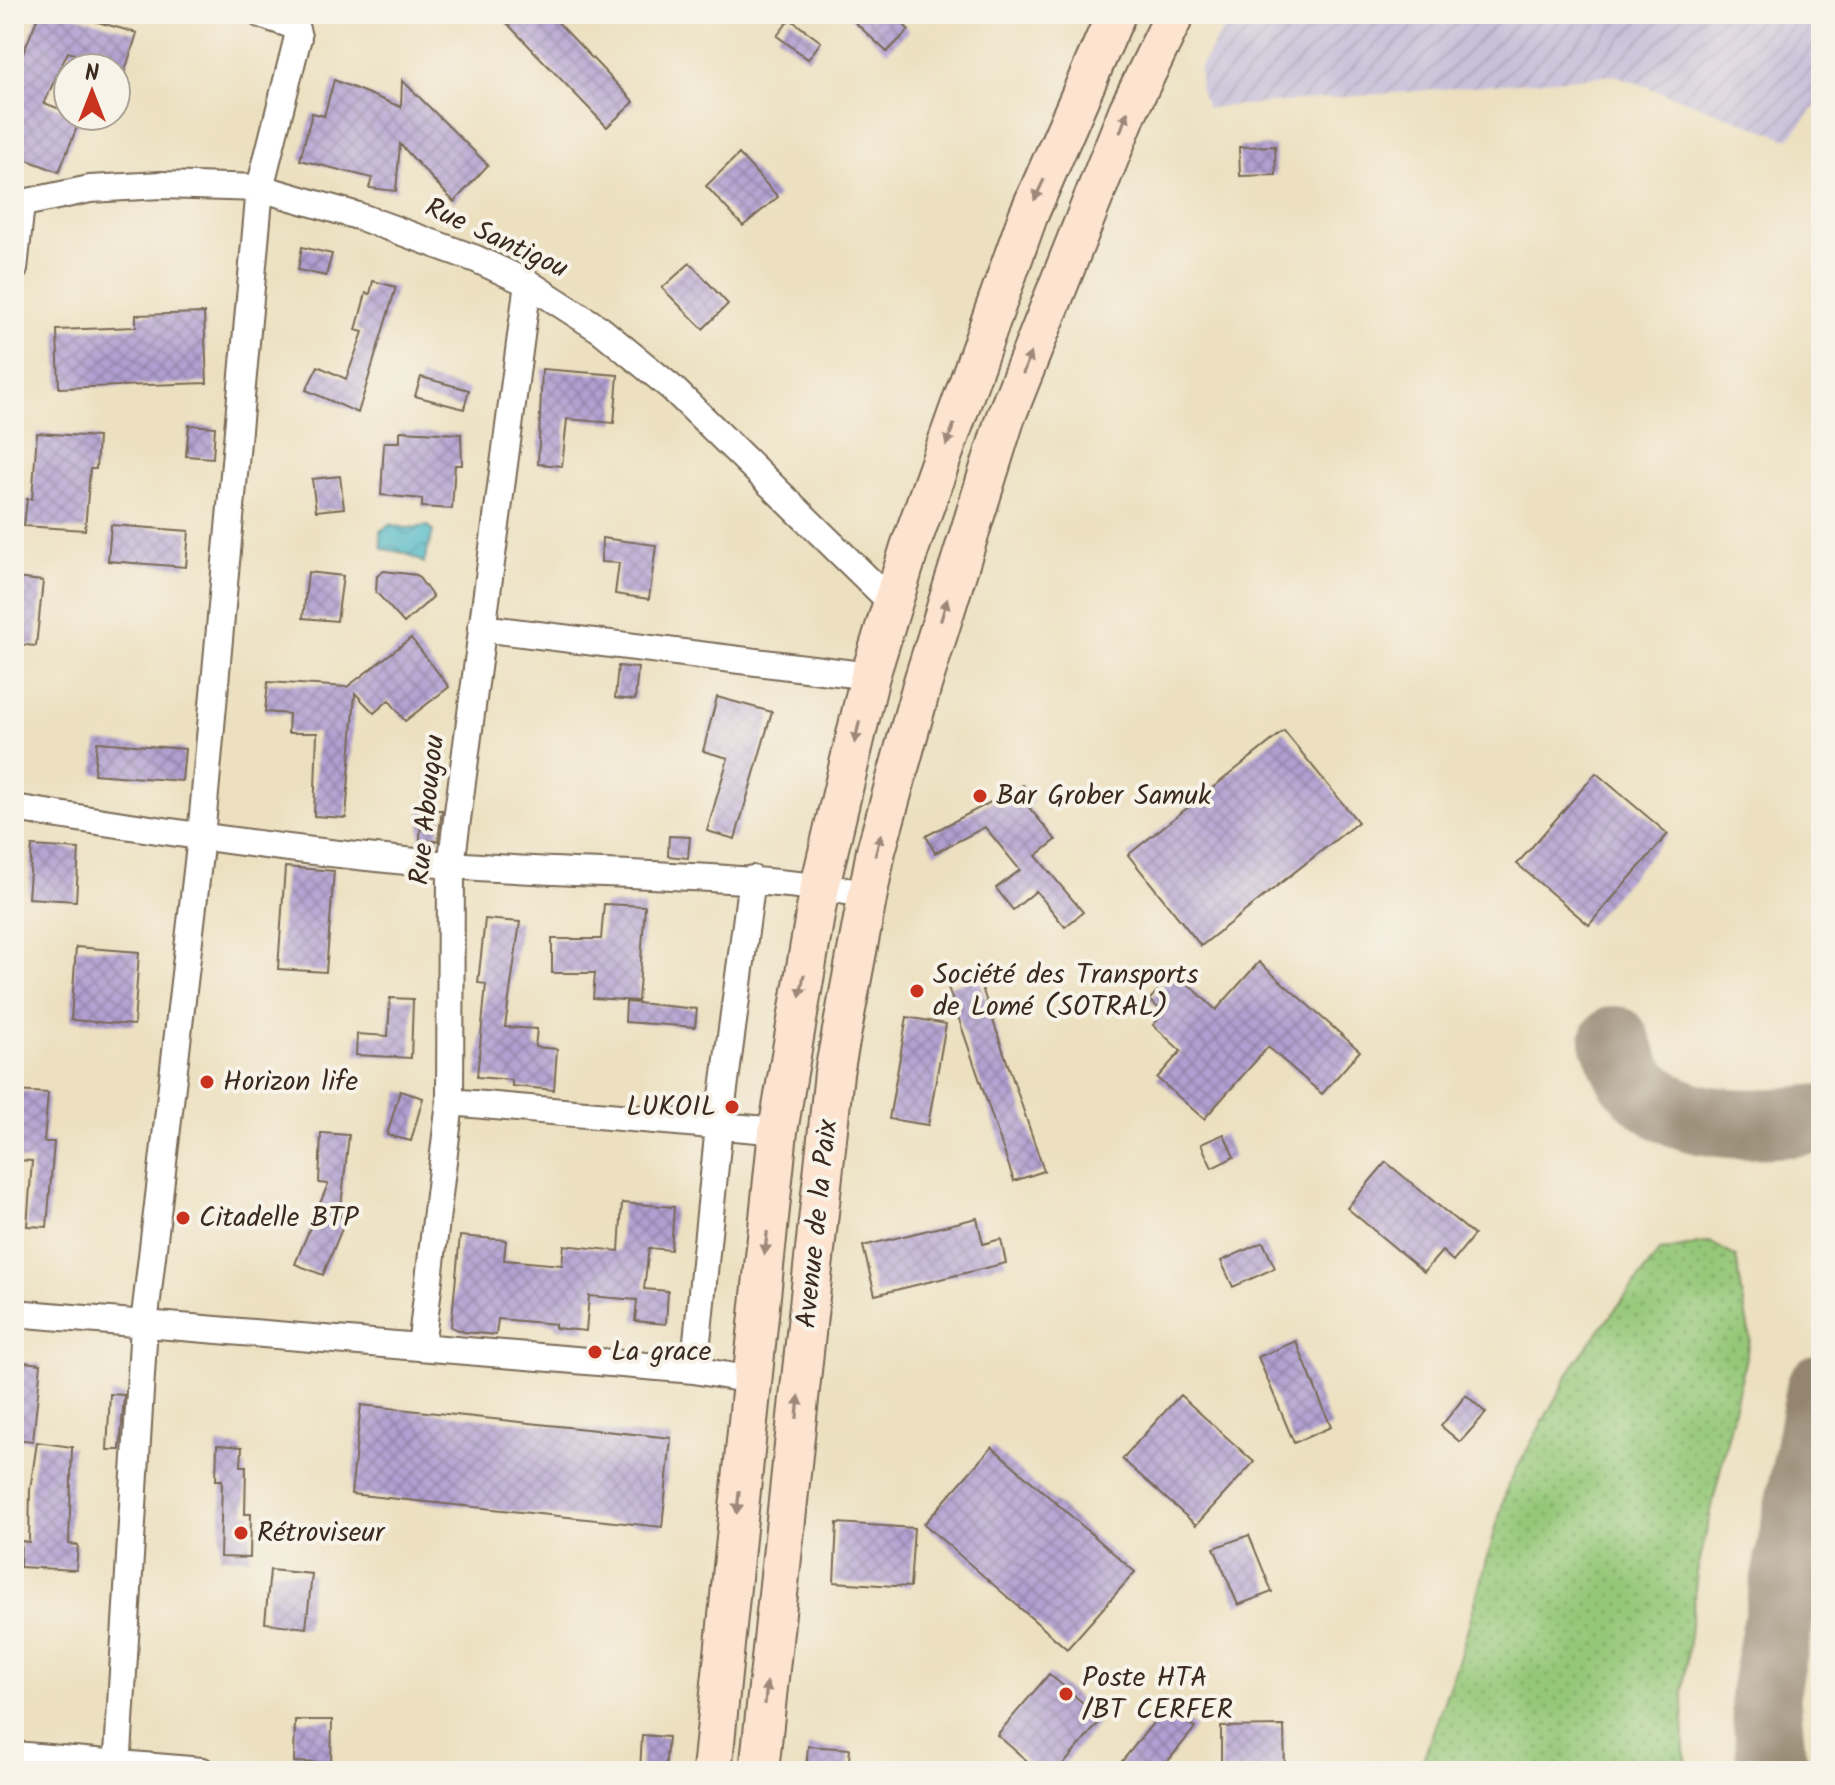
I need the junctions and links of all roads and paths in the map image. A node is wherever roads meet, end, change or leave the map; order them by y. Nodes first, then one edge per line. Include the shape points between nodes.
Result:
1 (260, 14) edge
2 (1175, 14) edge
3 (1115, 15) edge
4 (1155, 58) junction
5 (260, 188) junction
6 (18, 204) edge
7 (14, 269) edge
8 (528, 283) junction
9 (892, 603) junction
10 (481, 628) junction
11 (870, 676) junction
12 (14, 808) edge
13 (201, 837) junction
14 (451, 865) junction
15 (752, 879) junction
16 (820, 886) junction
17 (867, 894) junction
18 (450, 1102) junction
19 (719, 1126) junction
20 (778, 1131) junction
21 (14, 1313) edge
22 (144, 1325) junction
23 (421, 1347) junction
24 (694, 1370) junction
25 (751, 1380) junction
26 (14, 1755) edge
27 (118, 1768) edge
28 (202, 1771) edge
29 (712, 1771) edge
30 (759, 1771) edge

1 - 5 street via 295,26 298,37
2 - 4 main road, Avenue de la Paix
3 - 4 main road
3 -> 9 main road via 1028,216
17 -> 4 main road, Avenue de la Paix via 922,685 1005,419 1128,111
5 - 6 street, Rue Santigou via 104,188
5 - 8 street, Rue Santigou via 414,235
5 - 13 street
6 - 7 street
8 - 9 street, Rue Santigou via 601,330 673,389
8 - 10 street, Rue Abougou
9 - 11 main road
10 - 11 street
10 - 14 street, Rue Abougou
11 -> 16 main road
12 - 13 street
13 - 14 street
13 - 22 street
14 - 15 street
14 - 18 street, Rue Abougou
15 - 16 street
15 - 19 street
16 - 17 street
16 -> 20 main road
30 -> 17 main road, Avenue de la Paix via 834,1073
18 - 19 street
18 - 23 street, Rue Abougou
19 - 20 street
19 - 24 street
20 -> 25 main road
21 - 22 street
22 - 23 street
22 - 27 street
23 - 24 street
24 - 25 street
25 -> 29 main road
26 - 27 street
27 - 28 street

